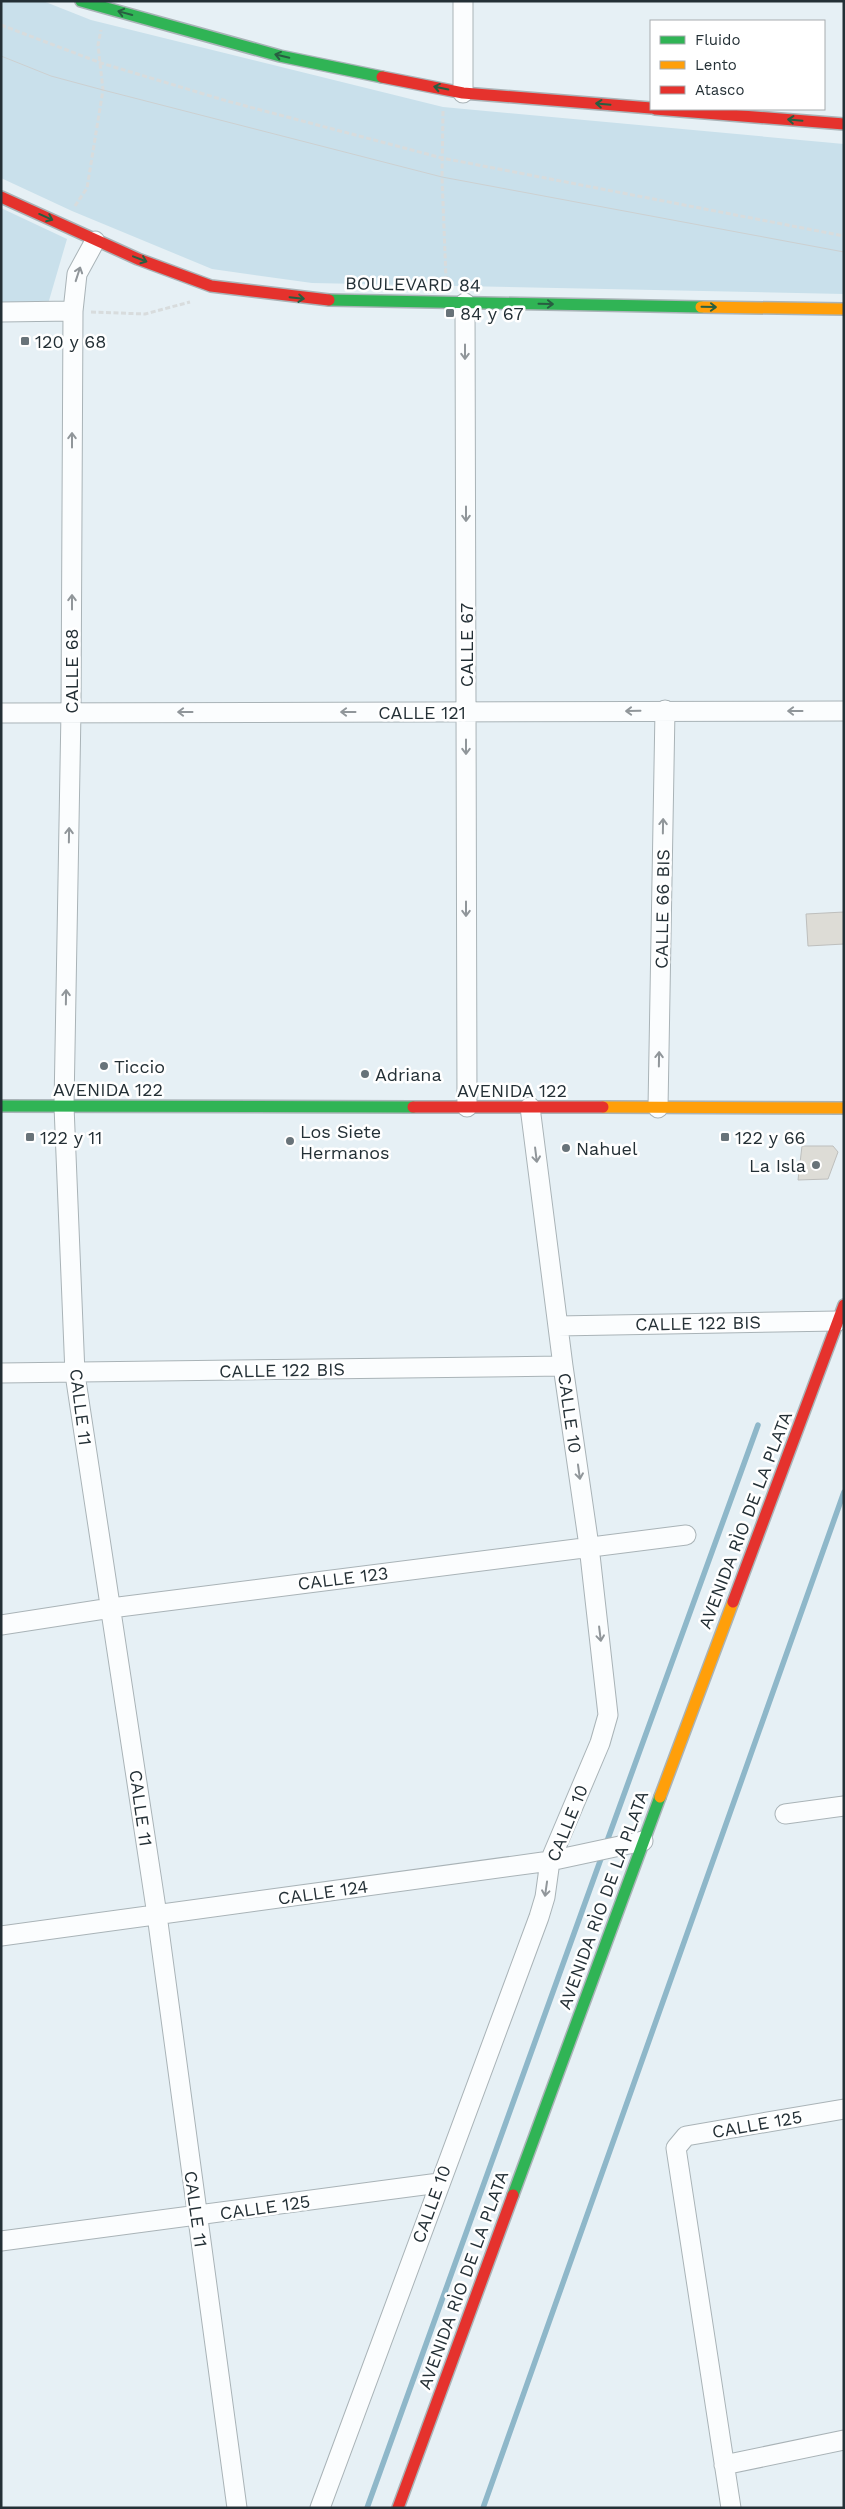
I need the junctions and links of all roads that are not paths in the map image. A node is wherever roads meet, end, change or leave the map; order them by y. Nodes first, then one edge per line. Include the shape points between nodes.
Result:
1 (81, 1) edge
2 (463, 1) edge
3 (463, 93) junction
4 (650, 108) edge
5 (668, 110) edge
6 (844, 124) edge
7 (1, 197) edge
8 (95, 241) junction
9 (456, 303) junction
10 (844, 309) edge
11 (73, 311) junction
12 (1, 312) edge
13 (665, 710) junction
14 (844, 711) edge
15 (71, 712) junction
16 (466, 712) junction
17 (1, 713) edge
18 (1, 1106) edge
19 (64, 1106) junction
20 (467, 1107) junction
21 (530, 1107) junction
22 (658, 1108) junction
23 (844, 1108) edge
24 (841, 1313) edge
25 (558, 1326) junction
26 (562, 1366) junction
27 (1, 1374) edge
28 (75, 1374) junction
29 (686, 1534) dead end
30 (590, 1546) junction
31 (111, 1608) junction
32 (1, 1625) edge
33 (844, 1806) edge
34 (785, 1814) dead end
35 (643, 1841) junction
36 (550, 1861) junction
37 (157, 1915) junction
38 (1, 1936) edge
39 (844, 2109) edge
40 (439, 2184) junction
41 (197, 2216) junction
42 (1, 2241) edge
43 (844, 2440) edge
44 (724, 2465) junction
45 (237, 2508) edge
46 (320, 2508) edge
47 (398, 2508) edge
48 (731, 2508) edge

3 -> 1 main road via 280,56
2 - 3 street
4 -> 3 main road
6 -> 5 main road
7 -> 8 main road, BOULEVARD 84
8 -> 9 main road, BOULEVARD 84 via 211,286 314,300
11 -> 8 street, CALLE 68 via 77,274
9 -> 10 main road, BOULEVARD 84
9 -> 16 street, CALLE 67
11 - 12 street
15 -> 11 street, CALLE 68
14 -> 13 street, CALLE 121
13 -> 16 street, CALLE 121
22 -> 13 street, CALLE 66 BIS
16 -> 15 street, CALLE 121
15 - 17 street, CALLE 121
19 -> 15 street, CALLE 68
16 -> 20 street, CALLE 67
18 - 19 main road, AVENIDA 122
19 - 20 main road, AVENIDA 122
19 - 28 street, CALLE 11
20 - 21 main road, AVENIDA 122
21 - 22 main road, AVENIDA 122
21 -> 25 street, CALLE 10
22 - 23 main road, AVENIDA 122
24 - 25 street, CALLE 122 BIS
24 - 35 main road, AVENIDA RÌO DE LA PLATA
25 - 26 street, CALLE 10
26 - 28 street, CALLE 122 BIS
26 -> 30 street, CALLE 10
27 - 28 street, CALLE 122 BIS
28 - 31 street, CALLE 11
29 - 30 street, CALLE 123
30 - 31 street, CALLE 123
30 -> 36 street, CALLE 10 via 608,1715 600,1743
31 - 32 street, CALLE 123
31 - 37 street, CALLE 11
33 - 34 street
35 - 36 street, CALLE 124
35 - 47 main road, AVENIDA RÌO DE LA PLATA
36 - 37 street, CALLE 124
36 -> 40 street, CALLE 10 via 539,1917
37 - 38 street, CALLE 124
37 - 41 street, CALLE 11
39 - 44 street, CALLE 125 via 686,2136 676,2148
40 - 41 street, CALLE 125
40 - 46 street, CALLE 10
41 - 42 street, CALLE 125
41 - 45 street, CALLE 11
43 - 44 street
44 - 48 street

